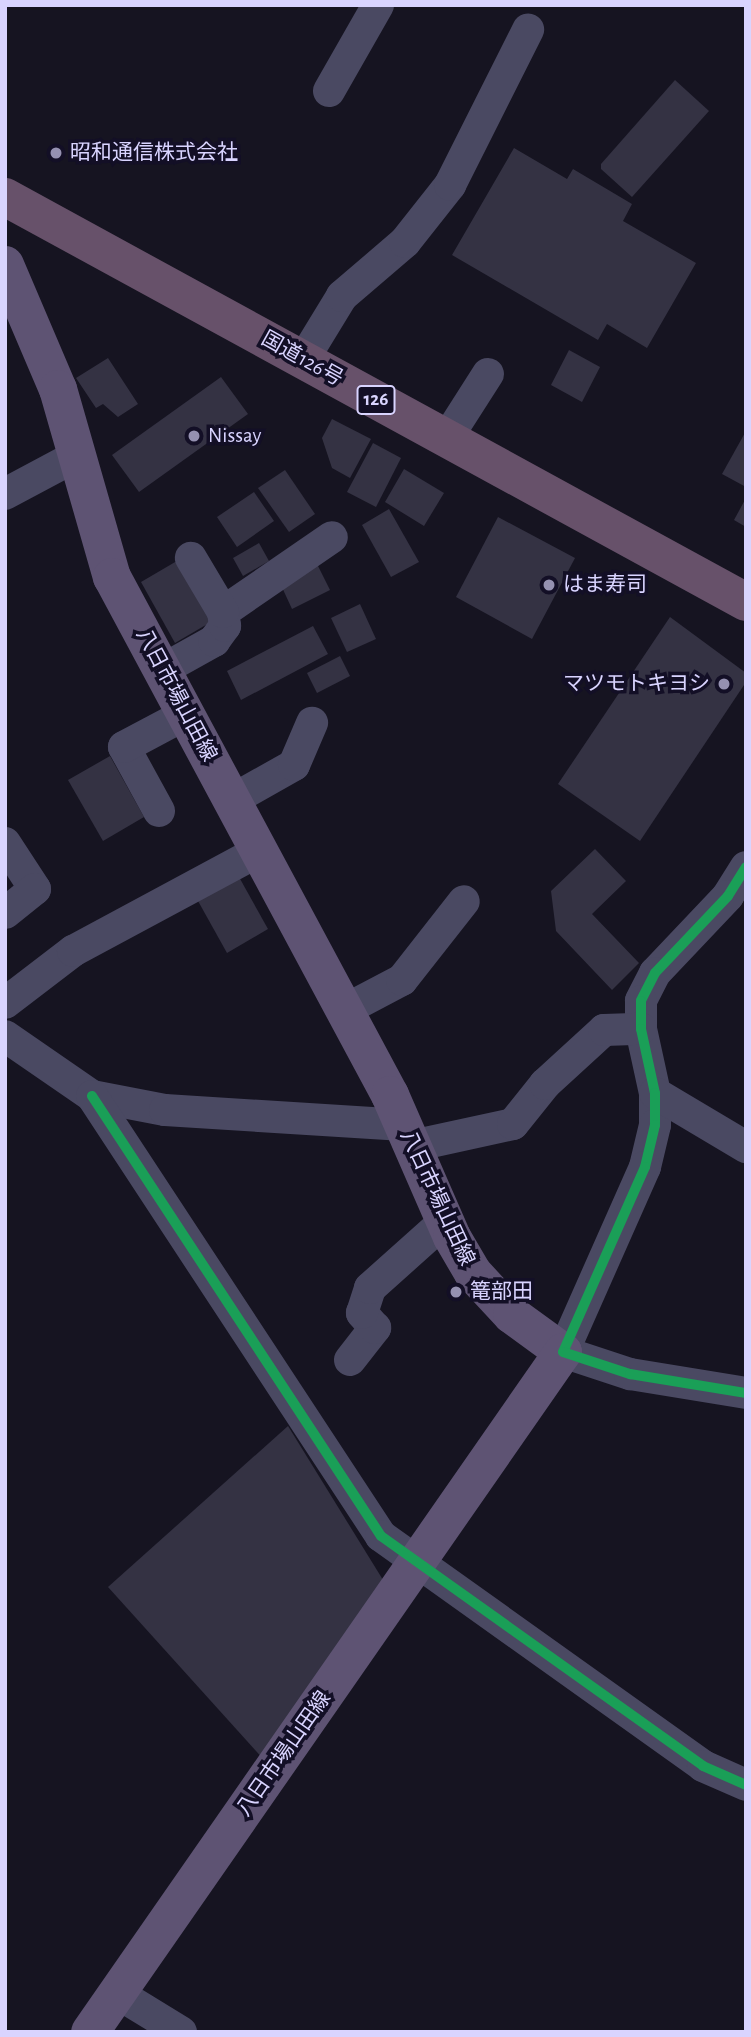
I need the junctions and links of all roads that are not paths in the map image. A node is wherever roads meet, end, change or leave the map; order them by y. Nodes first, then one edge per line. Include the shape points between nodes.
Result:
1 (378, 5) edge
2 (528, 30) dead end
3 (329, 91) dead end
4 (5, 197) edge
5 (5, 265) edge
6 (303, 360) junction
7 (488, 374) dead end
8 (447, 438) junction
9 (78, 455) junction
10 (5, 494) edge
11 (332, 537) dead end
12 (191, 558) dead end
13 (746, 602) edge
14 (223, 612) junction
15 (162, 670) junction
16 (186, 714) junction
17 (312, 723) dead end
18 (232, 800) junction
19 (159, 811) dead end
20 (5, 843) edge
21 (260, 851) junction
22 (746, 867) edge
23 (464, 901) dead end
24 (5, 913) edge
25 (5, 1003) edge
26 (345, 1010) junction
27 (641, 1029) junction
28 (5, 1036) edge
29 (655, 1093) junction
30 (92, 1096) junction
31 (408, 1136) junction
32 (746, 1147) edge
33 (445, 1221) junction
34 (563, 1352) junction
35 (350, 1360) dead end
36 (746, 1393) edge
37 (416, 1564) junction
38 (746, 1784) edge
39 (117, 1993) junction
40 (90, 2032) edge
41 (181, 2032) edge

1 - 3 street
2 - 6 street via 450,185 405,242 342,296
4 - 6 highway, 国道126号 / 126
5 - 9 main road, 八日市場山田線 via 58,389
6 - 8 highway, 国道126号 / 126
7 - 8 street
8 - 13 highway, 国道126号 / 126
9 - 10 street
9 - 15 main road, 八日市場山田線 via 112,577
11 - 14 street
12 - 14 street
14 - 15 street via 225,626 214,641
15 - 16 main road, 八日市場山田線
16 - 18 main road, 八日市場山田線
16 - 19 street via 124,747
17 - 18 street via 294,765
18 - 21 main road, 八日市場山田線
20 - 24 street via 35,889
21 - 25 street via 84,944
21 - 26 main road, 八日市場山田線
22 - 27 street via 728,896 655,973 641,1001
23 - 26 street via 402,980
26 - 31 main road, 八日市場山田線
27 - 29 street
27 - 31 street via 604,1030 545,1084 513,1124
28 - 30 street
29 - 32 street
29 - 34 street via 655,1125 645,1167
30 - 31 street via 166,1110
30 - 37 street via 381,1536
31 - 33 main road, 八日市場山田線
33 - 34 main road, 八日市場山田線 via 490,1296
33 - 35 street via 370,1288 362,1313 375,1328
34 - 36 street via 630,1374
34 - 37 main road, 八日市場山田線
37 - 38 street via 703,1766
37 - 39 main road, 八日市場山田線
39 - 40 main road, 八日市場山田線
39 - 41 street

